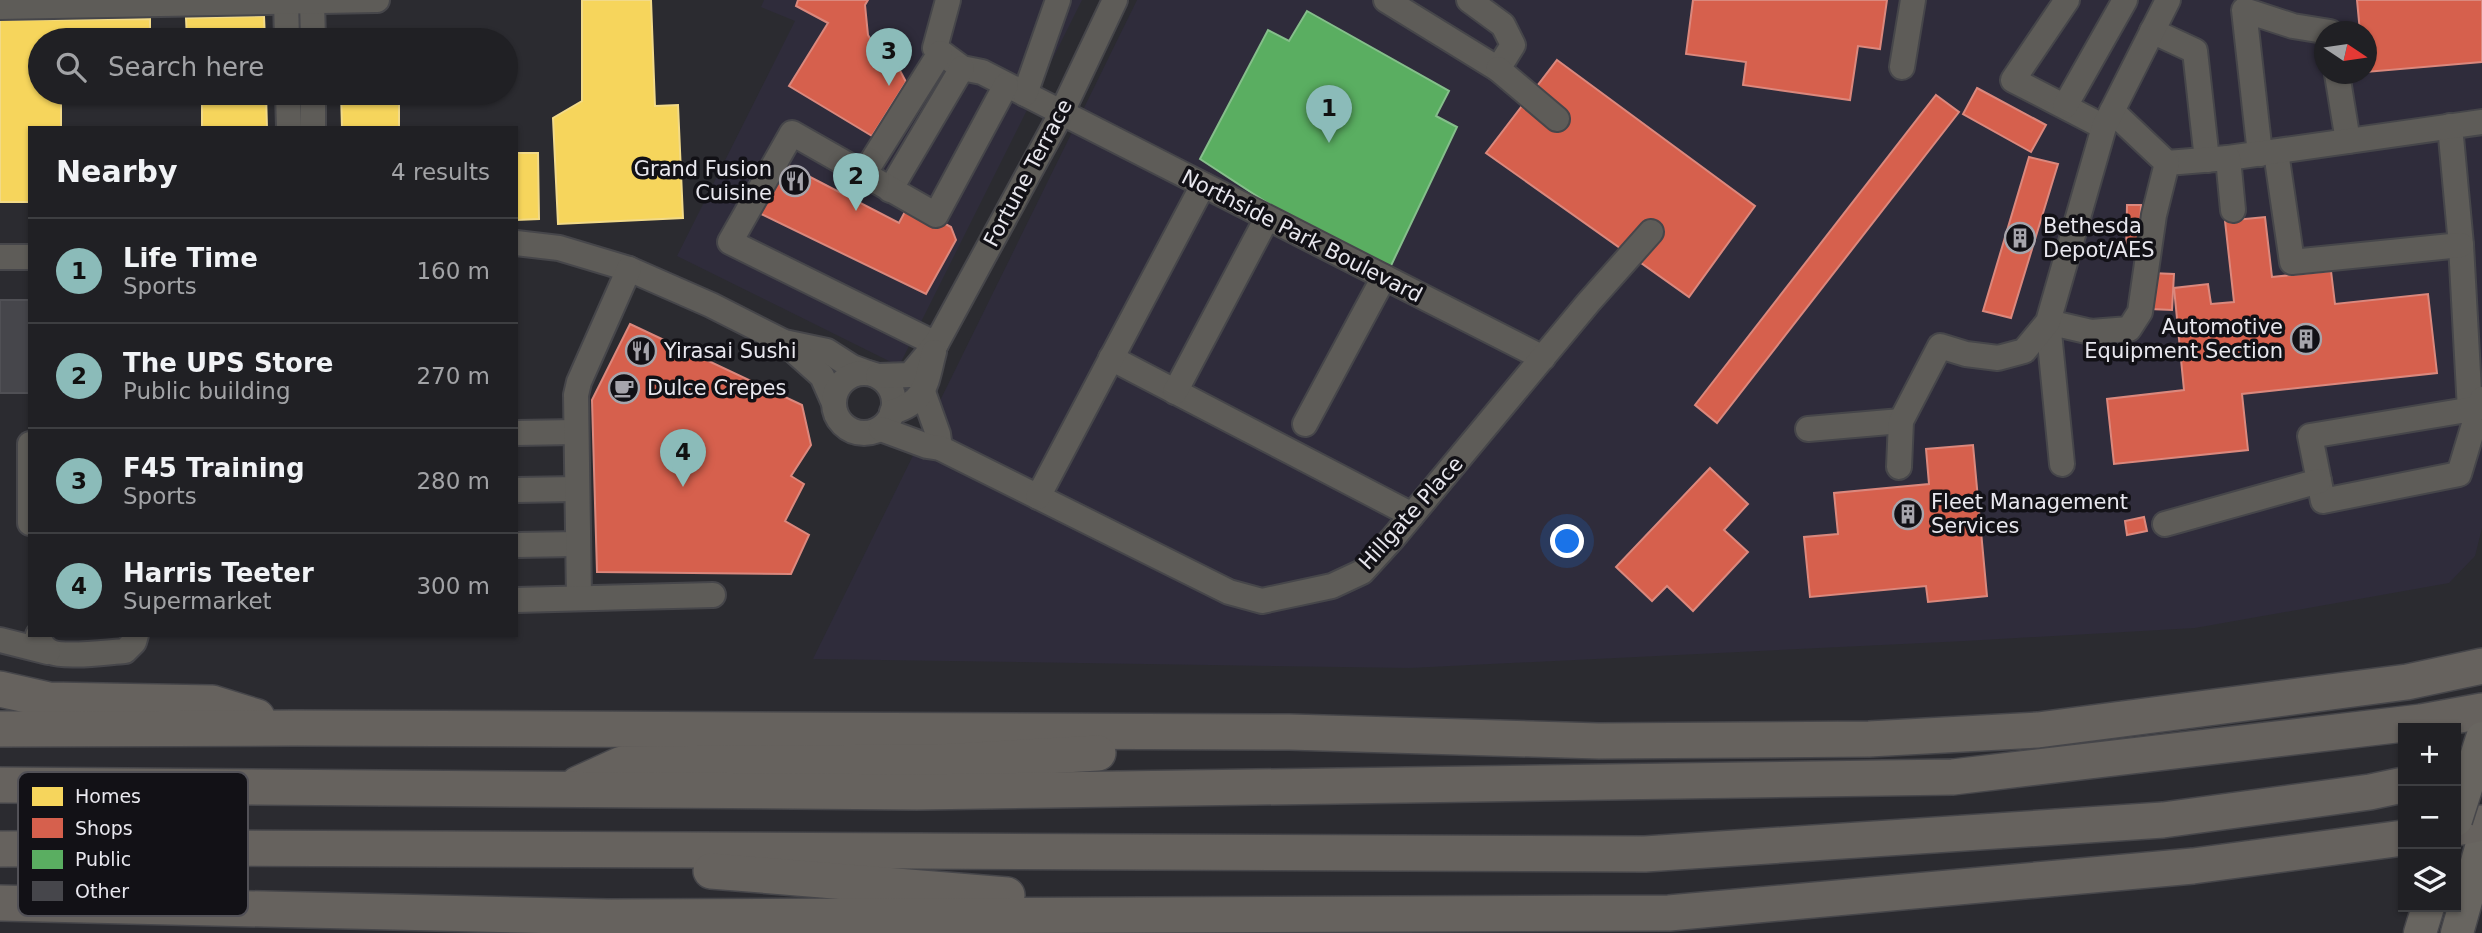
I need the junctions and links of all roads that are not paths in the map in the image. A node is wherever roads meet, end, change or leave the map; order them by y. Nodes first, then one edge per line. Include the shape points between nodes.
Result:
1 (377, 0) edge
2 (947, 0) edge
3 (1058, 0) edge
4 (1115, 0) edge
5 (1469, 0) edge
6 (1913, 0) edge
7 (2067, 0) edge
8 (2125, 0) edge
9 (2168, 0) edge
10 (286, 1) edge
11 (313, 1) edge
12 (191, 2) edge
13 (1400, 4) edge
14 (0, 7) edge
15 (287, 28) edge
16 (313, 28) edge
17 (2314, 29) edge
18 (2152, 31) junction
19 (940, 53) junction
20 (1902, 67) dead end
21 (962, 68) junction
22 (1498, 69) junction
23 (2338, 84) edge
24 (1016, 90) junction
25 (289, 105) edge
26 (313, 105) edge
27 (2065, 106) junction
28 (1061, 114) junction
29 (1557, 119) dead end
30 (2108, 119) junction
31 (2482, 121) edge
32 (289, 126) edge
33 (313, 126) edge
34 (2450, 126) junction
35 (2347, 141) junction
36 (2268, 153) junction
37 (2218, 159) junction
38 (2167, 163) junction
39 (864, 174) junction
40 (1203, 185) junction
41 (890, 190) junction
42 (2233, 210) dead end
43 (1267, 218) junction
44 (1651, 232) dead end
45 (518, 243) edge
46 (2461, 245) junction
47 (0, 257) edge
48 (28, 257) edge
49 (629, 269) junction
50 (1384, 277) junction
51 (2048, 322) junction
52 (784, 341) junction
53 (936, 344) junction
54 (1111, 358) junction
55 (1543, 358) junction
56 (873, 374) junction
57 (923, 392) junction
58 (1175, 392) junction
59 (833, 401) junction
60 (2477, 406) edge
61 (887, 420) junction
62 (1901, 421) junction
63 (1305, 424) dead end
64 (1808, 429) dead end
65 (576, 432) junction
66 (518, 433) edge
67 (940, 448) junction
68 (2062, 464) dead end
69 (1899, 467) dead end
70 (2319, 481) junction
71 (577, 489) junction
72 (518, 490) edge
73 (1038, 497) junction
74 (1412, 515) junction
75 (2165, 524) dead end
76 (578, 544) junction
77 (518, 545) edge
78 (713, 595) dead end
79 (579, 598) junction
80 (518, 600) edge
81 (135, 637) edge
82 (0, 640) edge
83 (43, 643) edge
84 (2482, 666) edge
85 (0, 689) edge
86 (2482, 711) edge
87 (294, 728) junction
88 (0, 729) edge
89 (1289, 732) junction
90 (2482, 738) edge
91 (2482, 769) edge
92 (2461, 773) edge
93 (0, 785) edge
94 (18, 785) edge
95 (2398, 786) edge
96 (248, 787) edge
97 (567, 789) junction
98 (2461, 804) edge
99 (2482, 823) edge
100 (2461, 827) edge
101 (2398, 839) edge
102 (0, 849) edge
103 (18, 849) edge
104 (248, 849) edge
105 (439, 849) junction
106 (2478, 856) edge
107 (18, 905) edge
108 (0, 906) edge
109 (248, 909) edge
110 (2426, 912) edge
111 (1249, 914) junction
112 (2420, 933) edge
113 (2457, 933) edge

1 - 11 street
2 - 19 street via 935,48
3 - 24 street
4 - 28 street, Fortune Terrace
5 - 22 street via 1503,25 1513,45
6 - 20 street
7 - 27 street via 2013,80
8 - 27 street
9 - 18 street
10 - 11 street
10 - 12 street
10 - 15 street
11 - 16 street
12 - 14 street
13 - 22 street
17 - 36 street via 2244,10
18 - 30 street
18 - 37 street via 2195,51
19 - 21 street, Northside Park Boulevard
19 - 39 street
21 - 24 street, Northside Park Boulevard via 982,72
21 - 41 street
22 - 29 street
23 - 35 street
24 - 28 street, Northside Park Boulevard
24 - 41 street via 936,215
25 - 32 street
26 - 33 street
27 - 30 street
28 - 40 street, Northside Park Boulevard
28 - 53 street, Fortune Terrace
30 - 38 street
30 - 51 street
31 - 34 street
34 - 35 street
34 - 46 street
35 - 36 street
36 - 37 street
36 - 46 street via 2292,262
37 - 38 street
37 - 42 street
38 - 51 street via 2154,215 2140,312 2129,329 2091,332
39 - 41 street
39 - 53 street via 792,132 730,242
40 - 43 street, Northside Park Boulevard
40 - 54 street
43 - 50 street, Northside Park Boulevard
43 - 58 street
44 - 55 street, Hillgate Place
45 - 49 street via 559,248
46 - 60 street
47 - 48 street
49 - 52 street
49 - 65 street via 579,382
50 - 55 street, Northside Park Boulevard
50 - 63 street
51 - 62 street via 2024,351 1998,358 1940,345
51 - 68 street
52 - 56 street via 827,351
52 - 59 street via 822,376
53 - 56 street, Fortune Terrace via 910,375
53 - 57 street, Fortune Terrace
54 - 58 street
54 - 73 street
55 - 74 street, Hillgate Place
56 - 59 street via 848,377 835,391
56 - 61 street via 892,391 894,402
57 - 61 street
57 - 67 street
58 - 74 street
59 - 61 street via 838,419 852,431 870,433
60 - 70 street via 2310,436
60 - 70 street via 2459,474 2323,501
61 - 67 street, Hillgate Place via 928,446
62 - 64 street
62 - 69 street
65 - 66 street
65 - 71 street
67 - 73 street, Hillgate Place
70 - 75 street
71 - 72 street
71 - 76 street
73 - 74 street, Hillgate Place via 1229,592 1262,601 1332,586 1362,572
76 - 77 street
76 - 79 street
78 - 79 street
79 - 80 street
81 - 83 street via 125,651 59,654
82 - 83 street
84 - 89 highway via 2407,682 2038,730 1869,739 1613,741
85 - 87 highway via 49,700 212,703
86 - 97 highway via 1953,777 917,792
87 - 88 highway
87 - 89 highway
89 - 97 highway via 1145,751 939,762 622,764
90 - 98 main road, bridge
91 - 92 highway
93 - 94 highway
95 - 105 highway via 2164,820 1645,854
96 - 97 highway
99 - 100 highway
101 - 111 highway via 2193,866 1669,913
102 - 103 highway
104 - 105 highway
105 - 111 highway
106 - 113 main road
107 - 108 highway
109 - 111 highway via 608,917
110 - 112 main road

